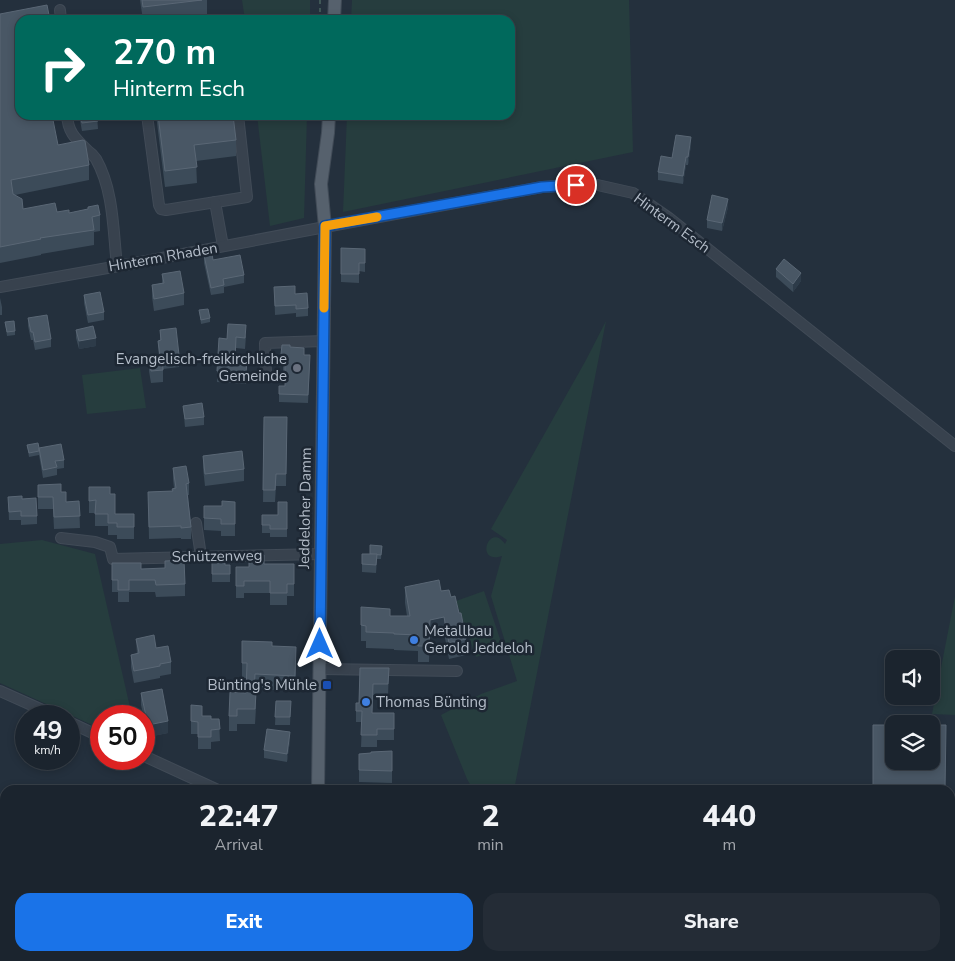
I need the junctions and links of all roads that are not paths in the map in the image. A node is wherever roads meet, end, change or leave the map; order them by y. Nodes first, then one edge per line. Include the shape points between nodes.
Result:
1 (335, 0) edge
2 (334, 15) edge
3 (68, 120) edge
4 (148, 120) edge
5 (239, 120) edge
6 (329, 120) edge
7 (215, 202) junction
8 (325, 226) junction
9 (223, 246) junction
10 (117, 266) junction
11 (0, 287) edge
12 (324, 342) junction
13 (266, 376) dead end
14 (955, 446) edge
15 (196, 523) dead end
16 (61, 538) dead end
17 (321, 554) junction
18 (201, 556) junction
19 (320, 669) junction
20 (457, 671) dead end
21 (0, 691) edge
22 (31, 705) edge
23 (155, 761) edge
24 (207, 785) edge
25 (318, 785) edge

1 - 2 main road
3 - 10 street via 71,132 95,157 104,178
4 - 7 street via 161,209
5 - 7 street via 247,197
6 - 8 main road, Jeddeloher Damm via 321,184
7 - 9 street
8 - 9 street, Hinterm Rhaden
8 - 12 main road, Jeddeloher Damm
8 - 14 street, Hinterm Esch via 542,187 593,184 633,193 670,218
9 - 10 street, Hinterm Rhaden
10 - 11 street, Hinterm Rhaden
12 - 13 street via 265,343
12 - 17 main road, Jeddeloher Damm
15 - 18 street
16 - 18 street, Schützenweg via 110,547 113,559
17 - 18 street, Schützenweg
17 - 19 main road, Jeddeloher Damm
19 - 20 street
19 - 25 main road, Jeddeloher Damm
21 - 22 street
23 - 24 street

